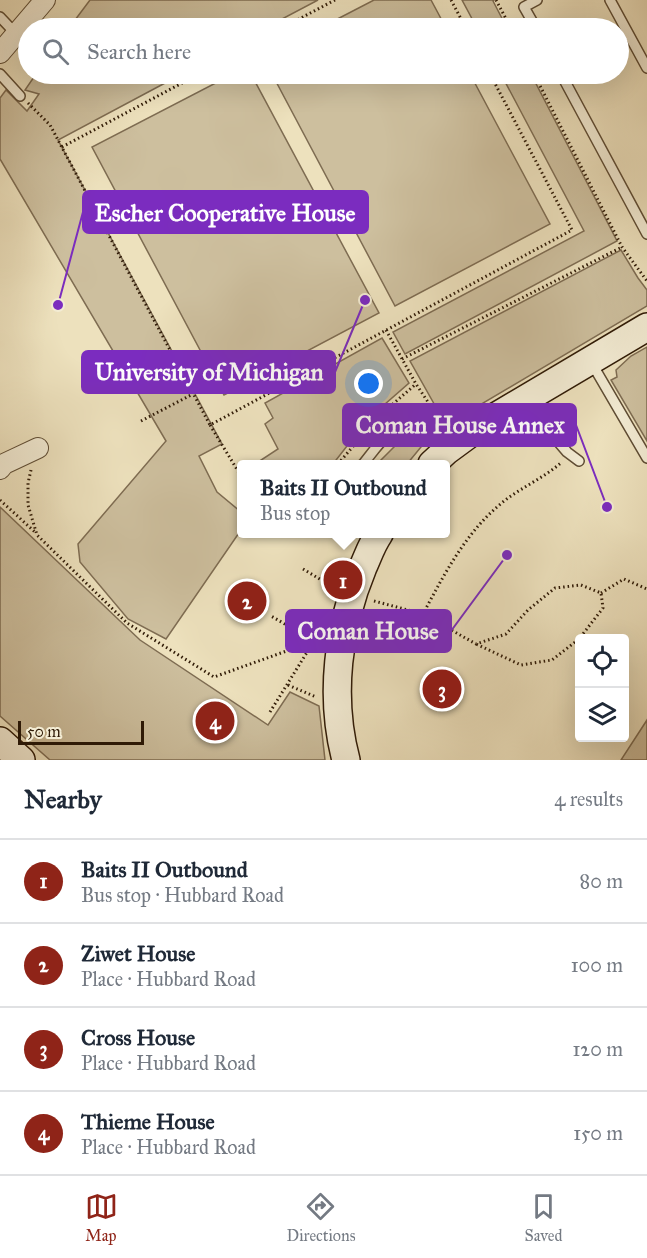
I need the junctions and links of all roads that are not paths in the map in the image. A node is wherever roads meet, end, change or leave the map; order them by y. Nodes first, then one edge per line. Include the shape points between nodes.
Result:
1 (45, 0) edge
2 (537, 0) edge
3 (610, 0) edge
4 (0, 16) edge
5 (30, 18) edge
6 (530, 18) edge
7 (620, 18) edge
8 (18, 32) edge
9 (16, 34) junction
10 (629, 35) edge
11 (0, 53) edge
12 (647, 68) edge
13 (0, 74) edge
14 (566, 84) edge
15 (20, 96) road end
16 (647, 234) edge
17 (647, 327) edge
18 (590, 360) junction
19 (555, 438) dead end
20 (441, 449) edge
21 (35, 457) road end
22 (647, 458) edge
23 (367, 460) edge
24 (579, 461) dead end
25 (0, 469) edge
26 (372, 538) edge
27 (0, 741) edge
28 (21, 760) edge
29 (346, 760) edge

1 - 5 street
2 - 6 lane via 524,7
3 - 7 lane
4 - 9 lane
8 - 9 street
9 - 11 street
10 - 12 lane
13 - 15 lane
14 - 16 lane
17 - 18 street
18 - 20 street
18 - 22 lane
19 - 24 lane
20 - 23 lane via 415,426 404,424 395,427
21 - 25 street
26 - 29 street via 344,619 336,702
27 - 28 street

